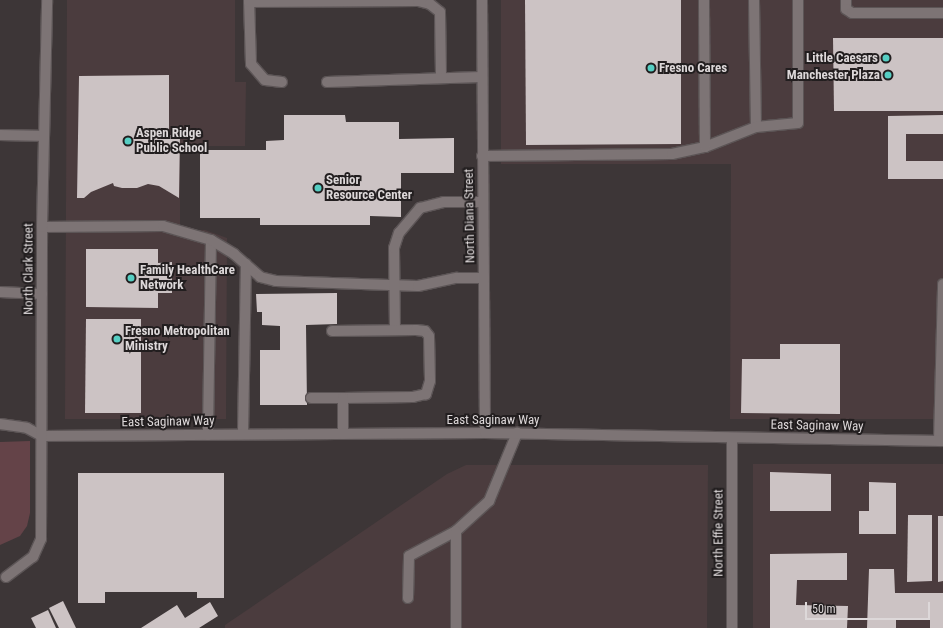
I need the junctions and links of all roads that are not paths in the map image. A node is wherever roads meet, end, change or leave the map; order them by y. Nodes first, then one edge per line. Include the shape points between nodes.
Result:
1 (47, 0) edge
2 (482, 0) edge
3 (704, 0) edge
4 (754, 0) edge
5 (798, 0) edge
6 (846, 0) edge
7 (249, 1) edge
8 (943, 13) edge
9 (441, 77) junction
10 (481, 77) junction
11 (282, 82) dead end
12 (327, 82) dead end
13 (756, 127) junction
14 (0, 135) edge
15 (44, 136) junction
16 (705, 147) junction
17 (482, 156) junction
18 (483, 202) junction
19 (42, 227) junction
20 (211, 240) junction
21 (246, 264) junction
22 (484, 278) junction
23 (943, 284) edge
24 (394, 285) junction
25 (0, 292) edge
26 (42, 294) junction
27 (395, 330) junction
28 (332, 331) dead end
29 (312, 398) dead end
30 (343, 398) junction
31 (0, 424) edge
32 (485, 432) junction
33 (517, 433) junction
34 (243, 434) junction
35 (343, 434) junction
36 (208, 435) junction
37 (42, 436) junction
38 (732, 438) junction
39 (941, 441) edge
40 (456, 531) junction
41 (6, 577) dead end
42 (408, 598) dead end
43 (456, 628) edge
44 (732, 628) edge

1 - 15 street, North Clark Street
2 - 10 street, North Diana Street
3 - 16 street
4 - 13 street
5 - 13 street via 798,123
6 - 8 street via 846,9 852,13
7 - 9 street via 418,1 430,4 440,12
7 - 11 street via 251,64 265,80
9 - 10 street
9 - 12 street via 433,80
10 - 17 street, North Diana Street
13 - 16 street
14 - 15 street
15 - 19 street, North Clark Street
16 - 17 street via 672,154
17 - 18 street, North Diana Street
18 - 22 street, North Diana Street
18 - 24 street via 444,202 420,208 399,233 394,248
19 - 20 street via 163,226
19 - 26 street, North Clark Street
20 - 21 street
20 - 36 street
21 - 24 street via 260,277 276,281
21 - 34 street
22 - 24 street via 457,278 418,286
22 - 32 street, North Diana Street
23 - 39 street
24 - 27 street
25 - 26 street
26 - 37 street, North Clark Street
27 - 28 street
27 - 30 street via 425,331 429,336 430,381 426,394 413,397
29 - 30 street
30 - 35 street
31 - 37 street via 27,428
32 - 33 street, East Saginaw Way
32 - 35 street, East Saginaw Way
33 - 38 street, East Saginaw Way
33 - 40 street via 488,501
34 - 35 street, East Saginaw Way
34 - 36 street, East Saginaw Way
36 - 37 street, East Saginaw Way
37 - 41 street, North Clark Street via 41,539 33,557
38 - 39 street, East Saginaw Way
38 - 44 street, North Effie Street
40 - 42 street via 409,556
40 - 43 street

